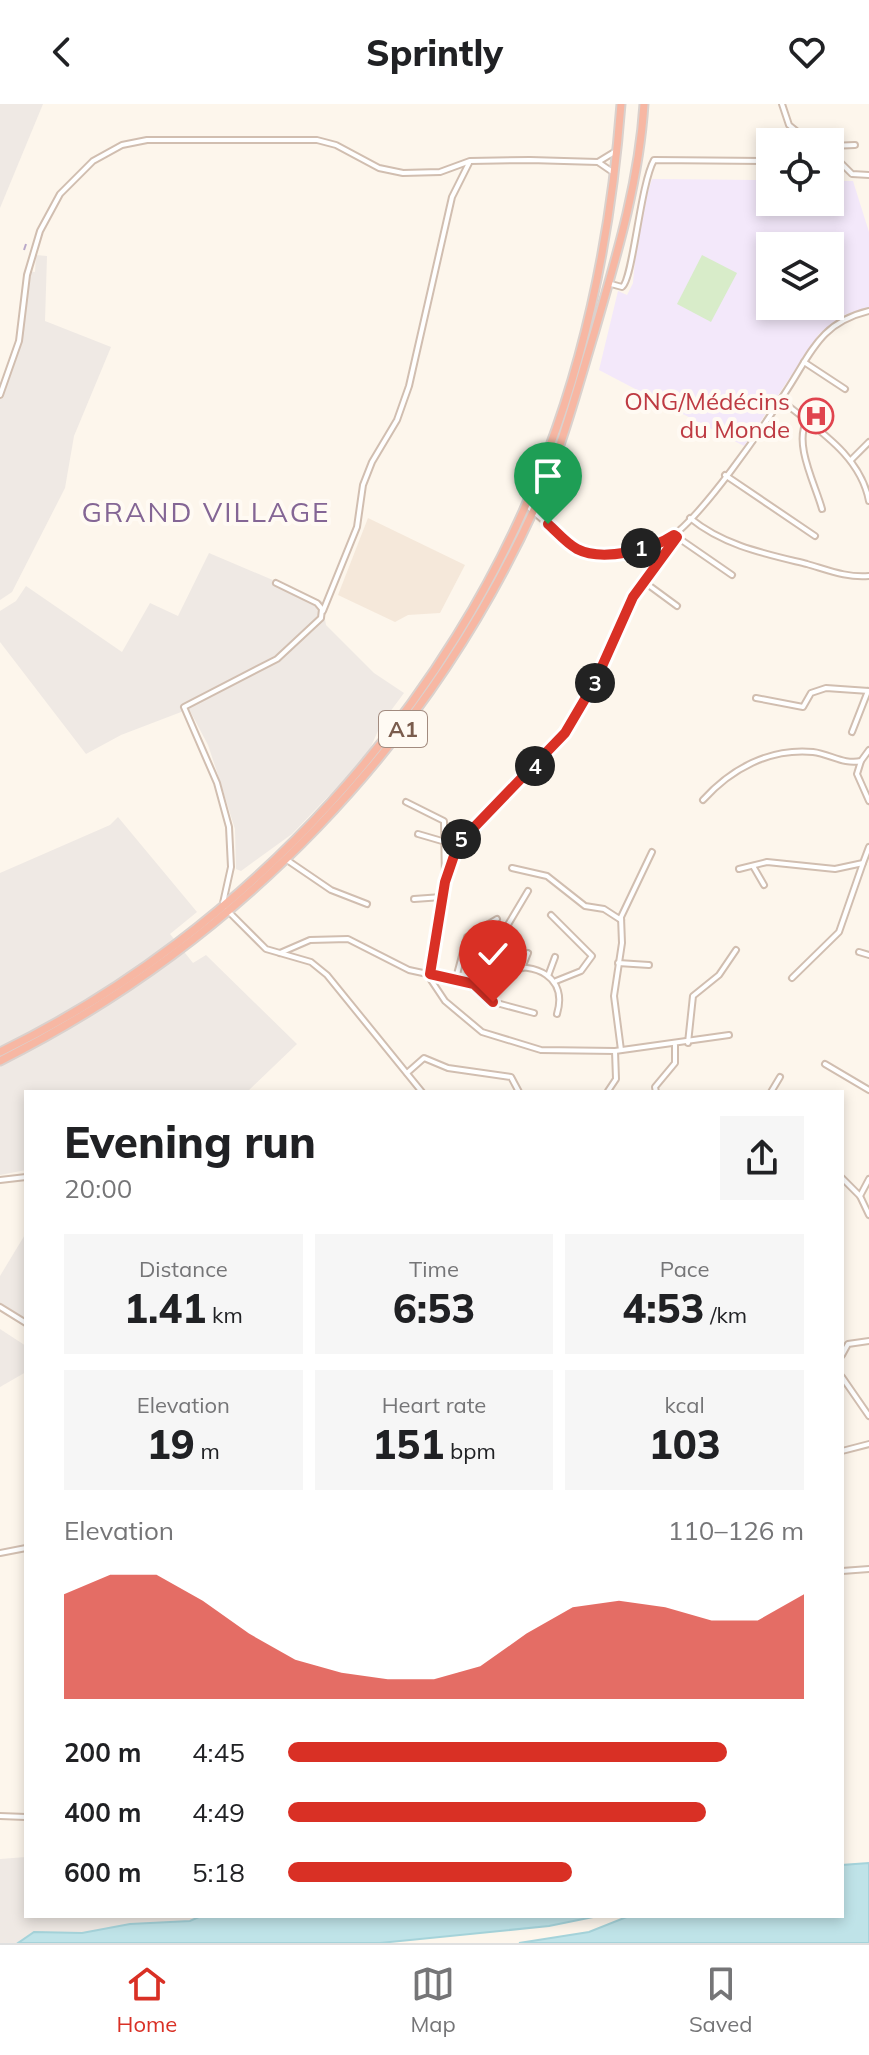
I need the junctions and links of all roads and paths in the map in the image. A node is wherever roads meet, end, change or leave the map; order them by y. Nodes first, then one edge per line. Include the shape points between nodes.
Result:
1 (621, 104) edge
2 (644, 104) edge
3 (782, 104) edge
4 (793, 128) edge
5 (855, 145) dead end
6 (844, 147) edge
7 (617, 150) junction
8 (470, 161) junction
9 (756, 161) edge
10 (598, 162) junction
11 (844, 165) edge
12 (615, 174) junction
13 (869, 175) edge
14 (608, 283) junction
15 (869, 311) edge
16 (804, 362) junction
17 (845, 389) dead end
18 (0, 395) edge
19 (781, 400) junction
20 (807, 421) junction
21 (869, 442) edge
22 (851, 460) junction
23 (861, 473) junction
24 (725, 475) junction
25 (869, 476) edge
26 (869, 501) edge
27 (525, 504) junction
28 (822, 509) dead end
29 (533, 510) junction
30 (690, 518) junction
31 (675, 536) junction
32 (815, 536) dead end
33 (732, 575) dead end
34 (869, 576) edge
35 (643, 581) junction
36 (276, 583) dead end
37 (677, 606) dead end
38 (321, 618) junction
39 (869, 691) edge
40 (756, 698) dead end
41 (852, 732) dead end
42 (869, 750) edge
43 (861, 761) junction
44 (703, 800) dead end
45 (869, 801) edge
46 (406, 802) dead end
47 (418, 834) dead end
48 (442, 841) junction
49 (869, 847) edge
50 (652, 852) dead end
51 (287, 860) junction
52 (863, 863) junction
53 (753, 866) junction
54 (512, 868) dead end
55 (739, 869) dead end
56 (445, 882) junction
57 (764, 885) dead end
58 (528, 891) dead end
59 (442, 897) junction
60 (414, 899) dead end
61 (223, 904) junction
62 (367, 904) dead end
63 (229, 913) junction
64 (551, 915) dead end
65 (497, 919) dead end
66 (621, 920) junction
67 (475, 931) junction
68 (736, 950) dead end
69 (859, 952) dead end
70 (528, 953) dead end
71 (278, 954) junction
72 (869, 955) edge
73 (555, 957) dead end
74 (618, 963) junction
75 (649, 965) dead end
76 (522, 968) junction
77 (494, 973) junction
78 (428, 974) junction
79 (548, 976) junction
80 (456, 978) junction
81 (792, 978) dead end
82 (483, 979) junction
83 (556, 981) junction
84 (474, 984) junction
85 (534, 1013) dead end
86 (557, 1014) dead end
87 (729, 1035) dead end
88 (688, 1043) junction
89 (675, 1045) junction
90 (621, 1050) junction
91 (615, 1051) junction
92 (0, 1052) edge
93 (0, 1061) edge
94 (825, 1064) dead end
95 (407, 1073) junction
96 (780, 1077) dead end
97 (420, 1090) edge
98 (518, 1090) edge
99 (609, 1090) edge
100 (656, 1090) edge
101 (772, 1090) edge
102 (869, 1090) edge
103 (24, 1177) edge
104 (869, 1179) edge
105 (0, 1180) edge
106 (844, 1180) edge
107 (860, 1196) junction
108 (869, 1215) edge
109 (0, 1307) edge
110 (24, 1322) edge
111 (869, 1341) edge
112 (844, 1351) edge
113 (844, 1380) edge
114 (869, 1416) edge
115 (869, 1444) edge
116 (844, 1450) edge
117 (24, 1548) edge
118 (0, 1553) edge
119 (869, 1569) edge
120 (844, 1571) edge
121 (0, 1816) edge
122 (24, 1817) edge

1 - 7 highway, A1
2 - 14 highway, A1 via 630,205
3 - 4 street
5 - 6 street
7 - 10 street
7 - 12 highway, A1
8 - 10 street
8 - 18 street via 440,172 383,170 317,140 155,139 114,148 74,176 47,215 27,275 16,355
8 - 38 street via 452,197 409,386 363,485 361,514
9 - 14 street via 654,160 635,223 629,280 622,287
10 - 12 street
11 - 13 street via 852,174
12 - 27 highway, A1 via 578,360
14 - 29 highway, A1 via 561,440
15 - 16 street via 830,327
16 - 17 street
16 - 19 street
19 - 20 street
19 - 24 street
20 - 22 street
20 - 28 street via 802,434 805,453
21 - 22 street
22 - 23 street
23 - 25 street
23 - 26 street
24 - 30 street
24 - 32 street
27 - 29 street
27 - 61 highway, A1 via 463,625 413,701 321,813
29 - 31 street via 574,548 595,554 650,546
29 - 51 highway, A1 via 492,593 435,687 353,790
30 - 31 street
30 - 34 street via 717,538 769,556 847,576
31 - 33 street
31 - 35 street
35 - 37 street
35 - 56 street via 577,716 548,753 463,837
36 - 38 street via 317,603
38 - 61 street via 277,659 184,707 217,783 229,827 231,867
39 - 40 street via 826,688 811,693 803,707
39 - 41 street
42 - 43 street
43 - 44 street via 816,752 775,754 735,772
43 - 45 street via 857,774
46 - 48 street via 443,818
47 - 48 street
48 - 56 street
49 - 52 street
50 - 66 street
51 - 62 street via 331,890
51 - 63 highway, A1
52 - 53 street via 835,869 785,863
52 - 81 street via 839,932
53 - 55 street
53 - 57 street
54 - 66 street via 547,876 585,906 604,909
56 - 59 street
58 - 77 street via 503,933
59 - 60 street
59 - 78 street
61 - 63 street
61 - 92 highway, A1 via 116,986
63 - 71 street via 262,946
63 - 93 highway, A1 via 128,989
64 - 83 street via 592,956 581,971
65 - 67 street
66 - 74 street
67 - 80 street via 464,942
67 - 82 street
68 - 88 street via 719,975 693,996
69 - 72 street
70 - 76 street
71 - 78 street via 310,940 348,939
71 - 95 street via 311,962 327,975
73 - 79 street
74 - 75 street
74 - 90 street via 615,1011
76 - 77 street
76 - 79 street
77 - 82 street
78 - 80 street
78 - 91 street via 445,1001 482,1032 541,1050
79 - 83 street
80 - 84 street
82 - 84 street
83 - 86 street via 561,1001
84 - 85 street via 493,1002
87 - 88 street
88 - 89 street
89 - 90 street
89 - 100 street via 675,1063
90 - 91 street
91 - 99 street via 616,1079
94 - 102 street
95 - 97 street
95 - 98 street via 424,1058 444,1068 511,1077
96 - 101 street
103 - 105 street
104 - 107 street
106 - 107 street
107 - 108 street
109 - 110 street
111 - 112 street via 848,1344
113 - 114 street
115 - 116 street
117 - 118 street
119 - 120 street
121 - 122 street

